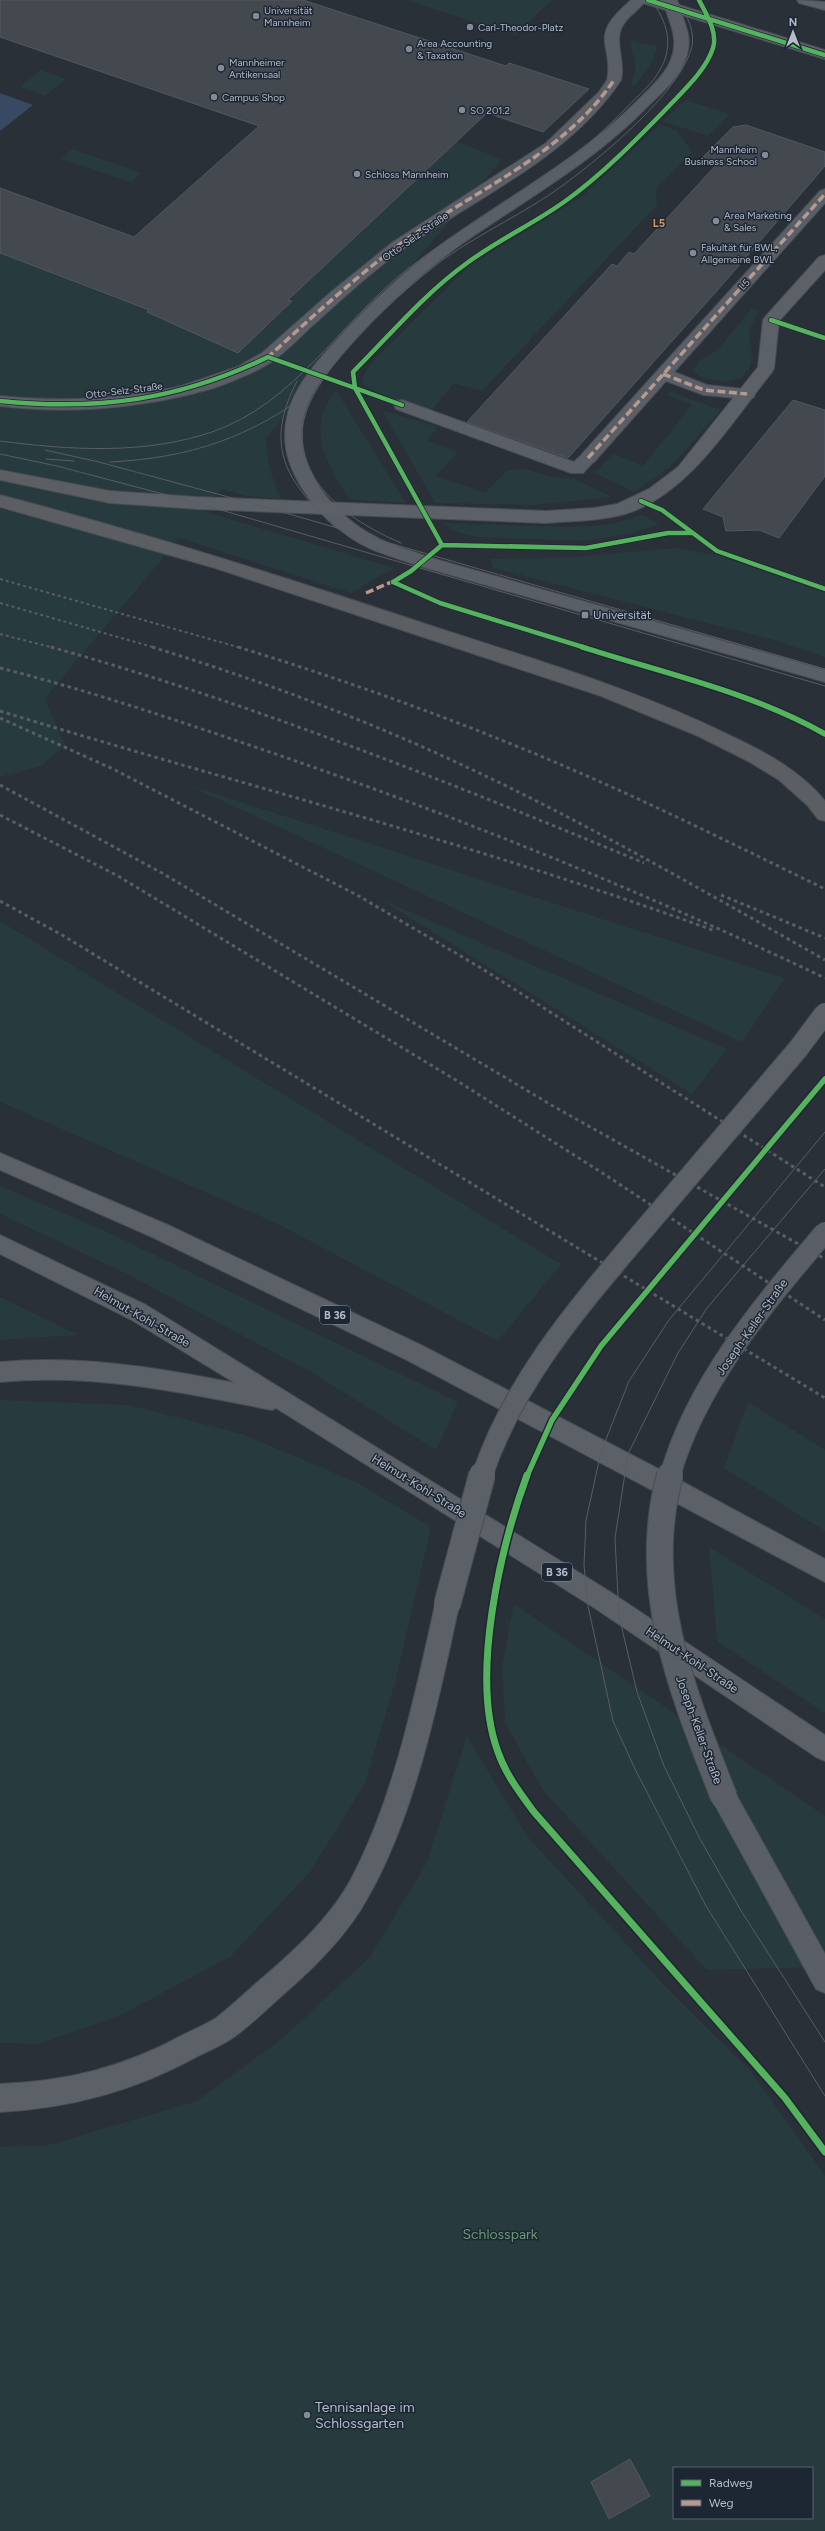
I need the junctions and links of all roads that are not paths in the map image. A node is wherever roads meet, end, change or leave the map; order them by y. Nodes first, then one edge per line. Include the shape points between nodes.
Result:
1 (639, 0) edge
2 (648, 0) edge
3 (804, 0) edge
4 (669, 3) edge
5 (825, 6) edge
6 (825, 55) edge
7 (825, 194) edge
8 (825, 260) edge
9 (663, 374) junction
10 (747, 394) junction
11 (0, 401) edge
12 (402, 405) dead end
13 (0, 475) edge
14 (110, 496) joint
15 (0, 502) edge
16 (328, 508) junction
17 (778, 662) junction
18 (825, 676) edge
19 (825, 686) edge
20 (825, 814) edge
21 (825, 1013) edge
22 (0, 1161) edge
23 (825, 1232) edge
24 (0, 1244) edge
25 (0, 1372) edge
26 (285, 1402) junction
27 (825, 1571) edge
28 (825, 1749) edge
29 (825, 1980) edge
30 (0, 2098) edge

1 - 11 street, Otto-Selz-Straße via 612,30 611,42 617,70 614,80 604,94 551,146 399,245 268,357 243,371 160,397 111,404 56,405
2 - 4 main road
3 - 5 main road
4 - 6 main road
4 - 16 street via 677,18 681,44 675,65 668,77 583,158 453,243 420,268 376,307 307,386 296,410 291,438 296,464 311,491
7 - 9 street, L5
8 - 10 main road via 771,320 766,368
9 - 10 street via 704,390
9 - 12 street, L5 via 577,469
10 - 16 main road via 684,471 655,493 621,509 594,514 546,517
13 - 14 highway
14 - 16 main road via 190,503
15 - 20 highway via 158,543 548,670 657,709 747,751 792,780
16 - 17 street via 363,537 422,561
17 - 18 street
17 - 19 street
21 - 30 main road, bridge via 798,1049 576,1310 544,1351 502,1426 487,1462 401,1785 382,1840 358,1891 330,1931 295,1967 224,2028 162,2061 105,2083 42,2096
22 - 27 main road, B 36 via 160,1231 415,1353 664,1483
23 - 29 street, Joseph-Keller-Straße, bridge via 732,1350 694,1414 674,1464 661,1518 659,1580 668,1637 683,1692 724,1797
24 - 26 main road, Helmut-Kohl-Straße / B 36 via 138,1312
25 - 26 main road via 51,1369 117,1373
26 - 28 main road, Helmut-Kohl-Straße / B 36 via 601,1599

